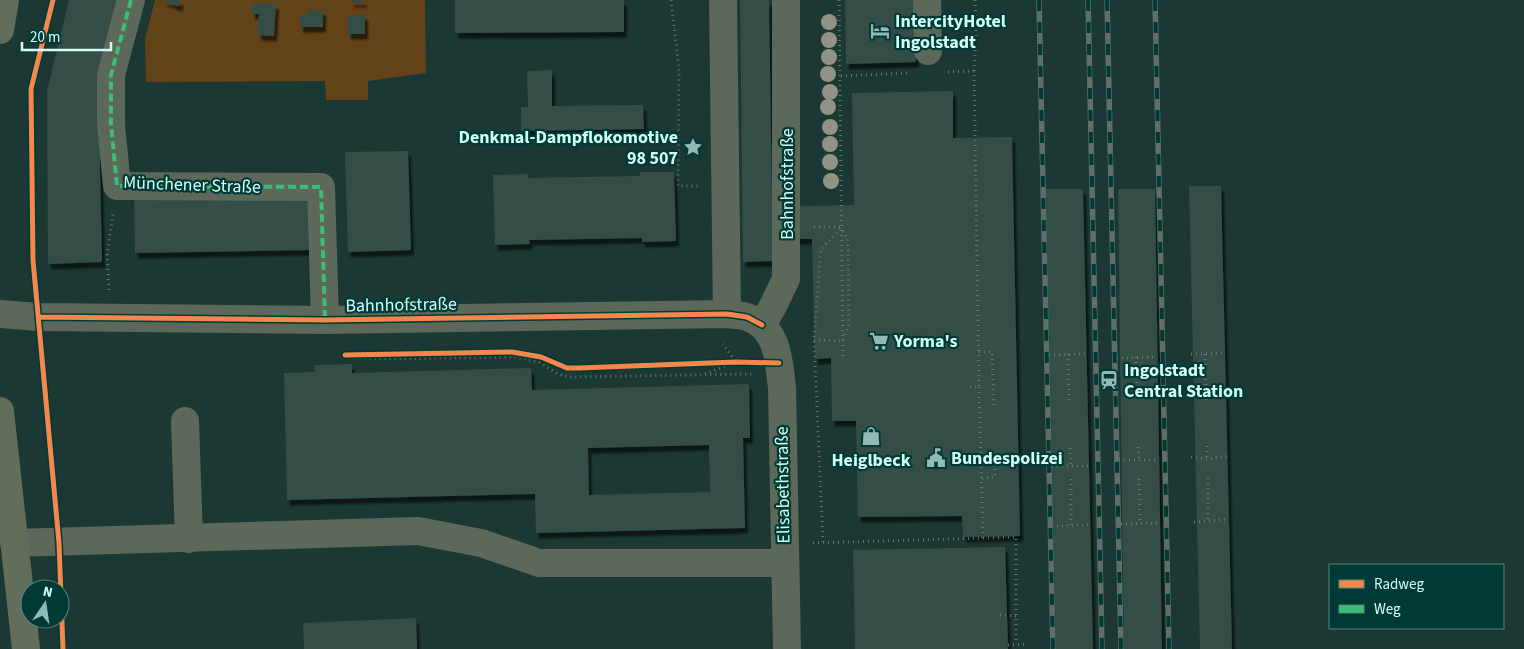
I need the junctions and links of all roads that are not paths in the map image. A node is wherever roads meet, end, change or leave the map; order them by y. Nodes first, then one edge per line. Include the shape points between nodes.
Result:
1 (5, 0) edge
2 (132, 0) edge
3 (723, 0) edge
4 (786, 0) edge
5 (927, 0) edge
6 (0, 30) edge
7 (929, 65) road end
8 (0, 314) edge
9 (727, 314) junction
10 (324, 320) junction
11 (762, 325) junction
12 (0, 411) edge
13 (185, 421) dead end
14 (189, 539) junction
15 (14, 543) junction
16 (785, 553) junction
17 (26, 649) edge
18 (787, 649) edge

1 - 6 main road
2 - 10 street, Münchener Straße via 111,75 111,125 117,186 321,187
3 - 9 street
4 - 11 street, Bahnhofstraße via 786,279
5 - 7 street
8 - 10 street, Bahnhofstraße
9 - 10 street, Bahnhofstraße
9 - 11 street, Bahnhofstraße via 747,317
11 - 16 street, Elisabethstraße via 773,340 780,368
12 - 15 main road
13 - 14 street
14 - 15 street
14 - 16 street via 418,531 481,543 539,563
15 - 17 main road
16 - 18 street, Elisabethstraße

